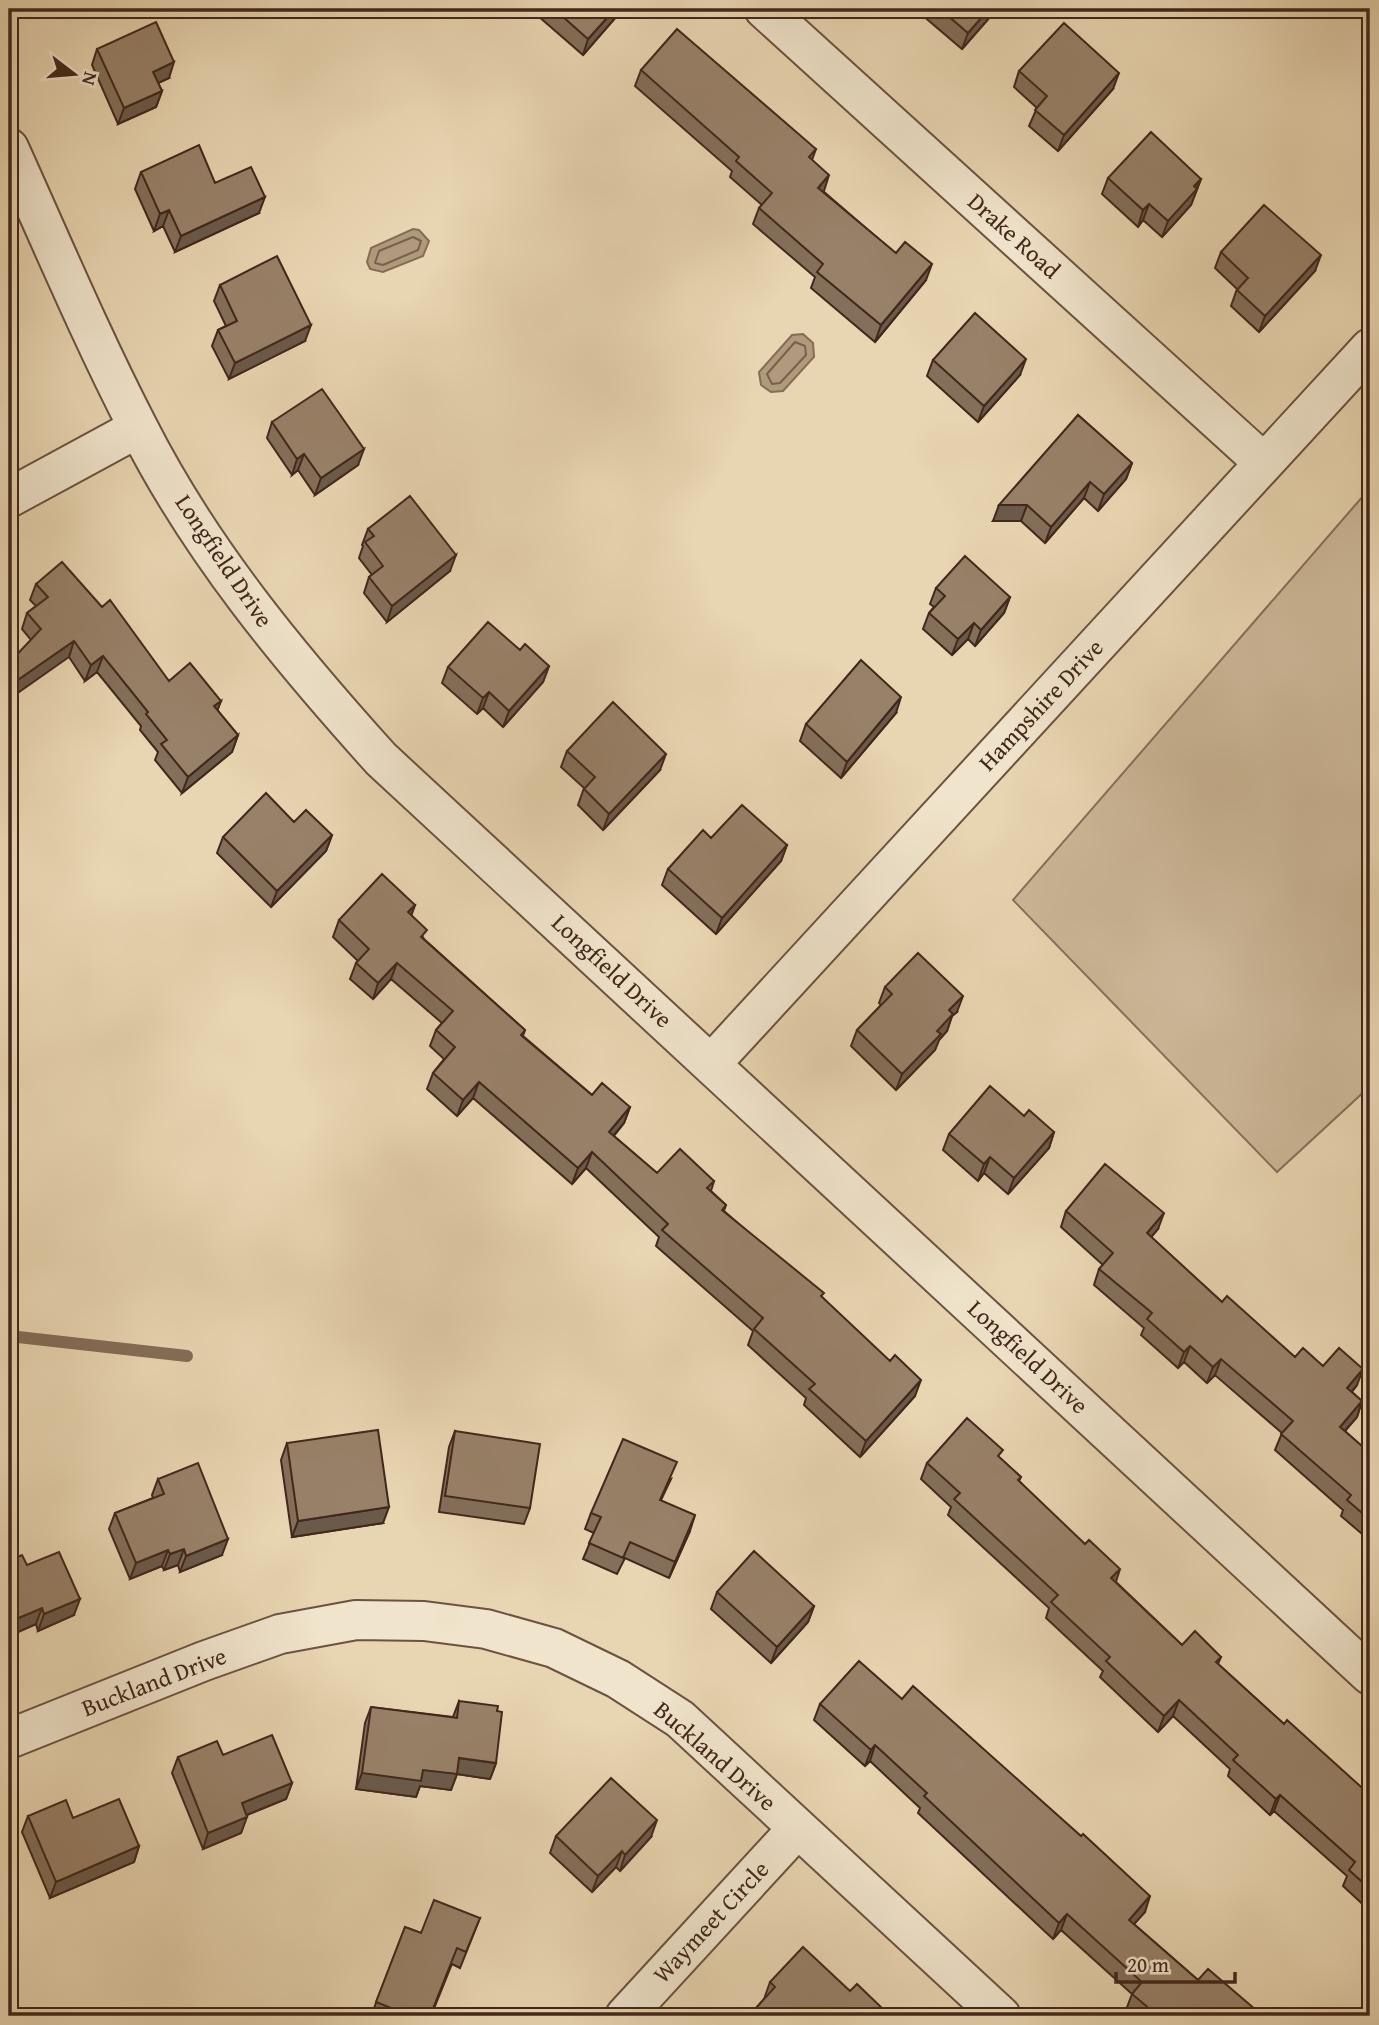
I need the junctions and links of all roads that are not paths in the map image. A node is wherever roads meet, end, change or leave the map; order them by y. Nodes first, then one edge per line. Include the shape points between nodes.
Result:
1 (764, 9) edge
2 (9, 148) edge
3 (1370, 348) edge
4 (138, 428) junction
5 (1264, 463) junction
6 (9, 498) edge
7 (712, 1063) junction
8 (1370, 1675) edge
9 (9, 1739) edge
10 (797, 1829) junction
11 (625, 2016) edge
12 (1001, 2016) edge

1 - 5 street, Drake Road
2 - 4 street, Longfield Drive
3 - 5 street, Hampshire Drive
4 - 6 street
4 - 7 street, Longfield Drive via 241,593 318,690 381,759
5 - 7 street, Hampshire Drive
7 - 8 street, Longfield Drive
9 - 10 street, Buckland Drive via 280,1634 356,1620 424,1621 486,1629 554,1648 618,1679 680,1719
10 - 11 street, Waymeet Circle
10 - 12 street, Buckland Drive

